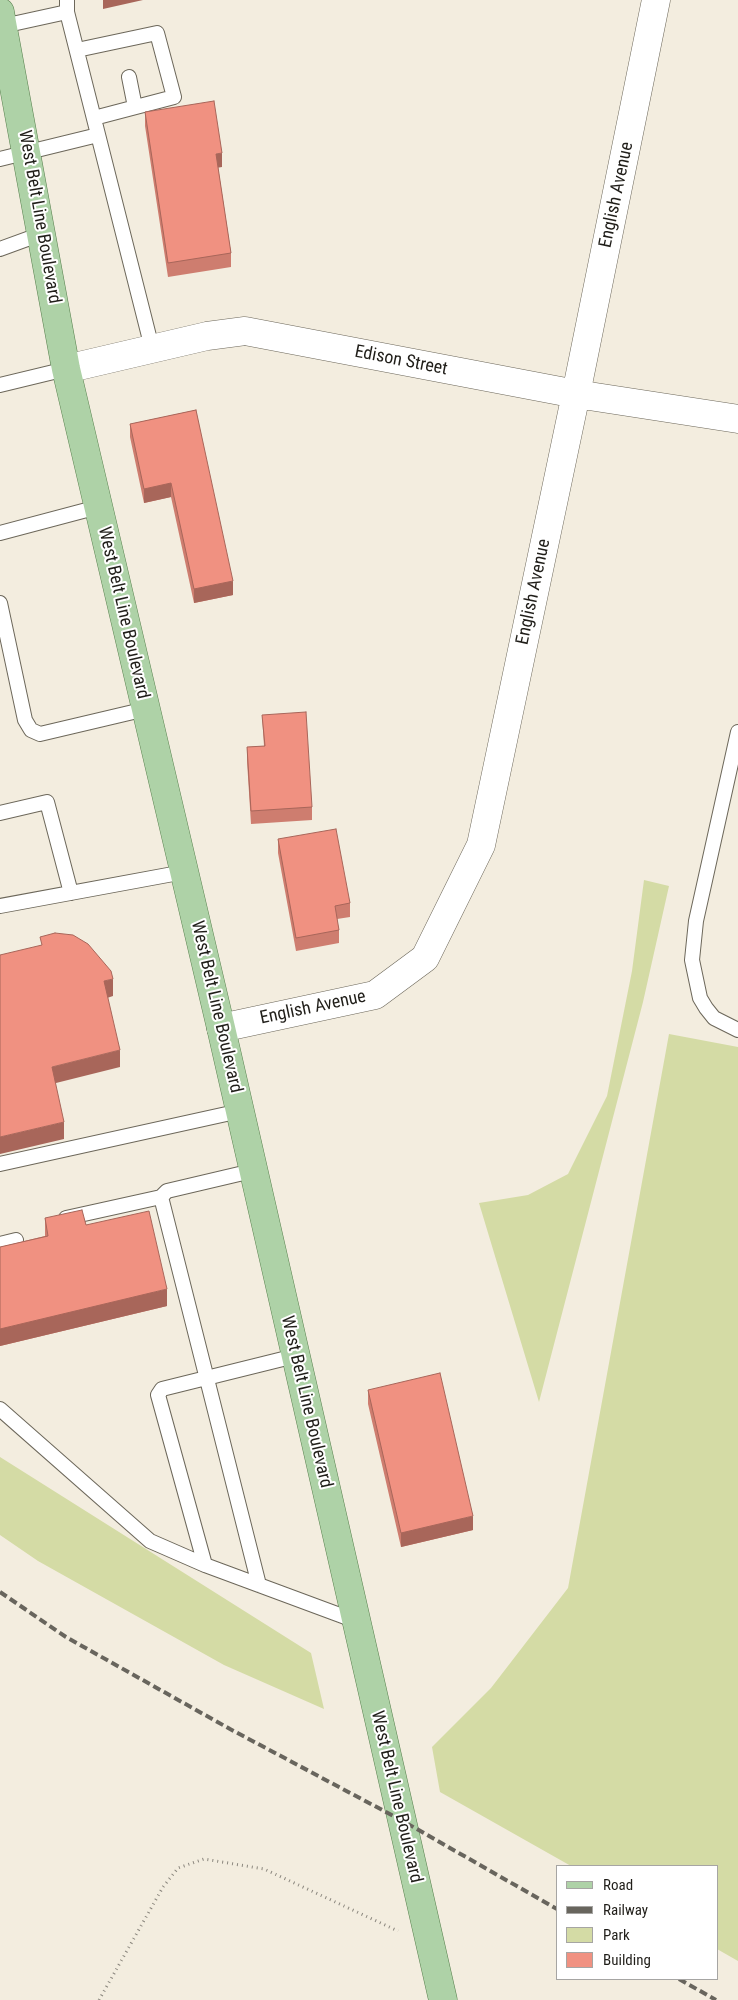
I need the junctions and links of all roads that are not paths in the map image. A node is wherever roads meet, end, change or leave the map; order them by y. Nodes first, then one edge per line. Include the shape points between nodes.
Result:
1 (656, 0) edge
2 (67, 6) edge
3 (1, 19) edge
4 (77, 50) junction
5 (128, 77) dead end
6 (135, 107) junction
7 (94, 118) junction
8 (98, 136) junction
9 (27, 153) junction
10 (0, 159) edge
11 (42, 234) junction
12 (0, 249) edge
13 (152, 348) junction
14 (66, 368) junction
15 (0, 384) edge
16 (576, 394) junction
17 (738, 418) edge
18 (98, 507) junction
19 (0, 533) edge
20 (0, 603) edge
21 (146, 709) junction
22 (738, 732) edge
23 (0, 813) edge
24 (184, 872) junction
25 (71, 892) junction
26 (0, 906) edge
27 (221, 1028) junction
28 (738, 1030) edge
29 (240, 1110) junction
30 (0, 1164) edge
31 (252, 1171) junction
32 (161, 1197) junction
33 (50, 1222) edge
34 (16, 1240) dead end
35 (0, 1244) edge
36 (295, 1356) junction
37 (207, 1377) junction
38 (0, 1409) edge
39 (205, 1565) junction
40 (259, 1585) junction
41 (356, 1621) junction
42 (442, 2000) edge

1 - 16 street, English Avenue
2 - 3 lane
2 - 4 lane
3 - 9 main road, West Belt Line Boulevard
4 - 6 lane via 121,44 156,33 174,97
4 - 7 lane
5 - 6 lane
6 - 7 lane
7 - 8 lane
8 - 9 lane
8 - 13 lane
9 - 10 lane
9 - 11 main road, West Belt Line Boulevard
11 - 12 lane
11 - 14 main road, West Belt Line Boulevard
13 - 14 street, Edison Street
13 - 16 street, Edison Street via 246,331
14 - 15 lane
14 - 18 main road, West Belt Line Boulevard
16 - 17 street, Edison Street
16 - 27 street, English Avenue via 480,845 425,958 375,995
18 - 19 lane
18 - 21 main road, West Belt Line Boulevard
20 - 21 lane via 25,720 31,730 40,734
21 - 24 main road, West Belt Line Boulevard
22 - 28 lane via 696,921 692,960 698,991 706,1008 714,1018
23 - 25 lane via 47,802
24 - 25 lane
24 - 27 main road, West Belt Line Boulevard
25 - 26 lane
27 - 29 main road, West Belt Line Boulevard
29 - 30 lane
29 - 31 main road, West Belt Line Boulevard
31 - 32 lane via 167,1191
31 - 36 main road, West Belt Line Boulevard
32 - 33 lane
32 - 37 lane
34 - 35 lane
36 - 37 lane
36 - 41 main road, West Belt Line Boulevard
37 - 39 lane via 162,1389 158,1395
37 - 40 lane
38 - 39 lane via 150,1540
39 - 40 lane
40 - 41 lane
41 - 42 main road, West Belt Line Boulevard

